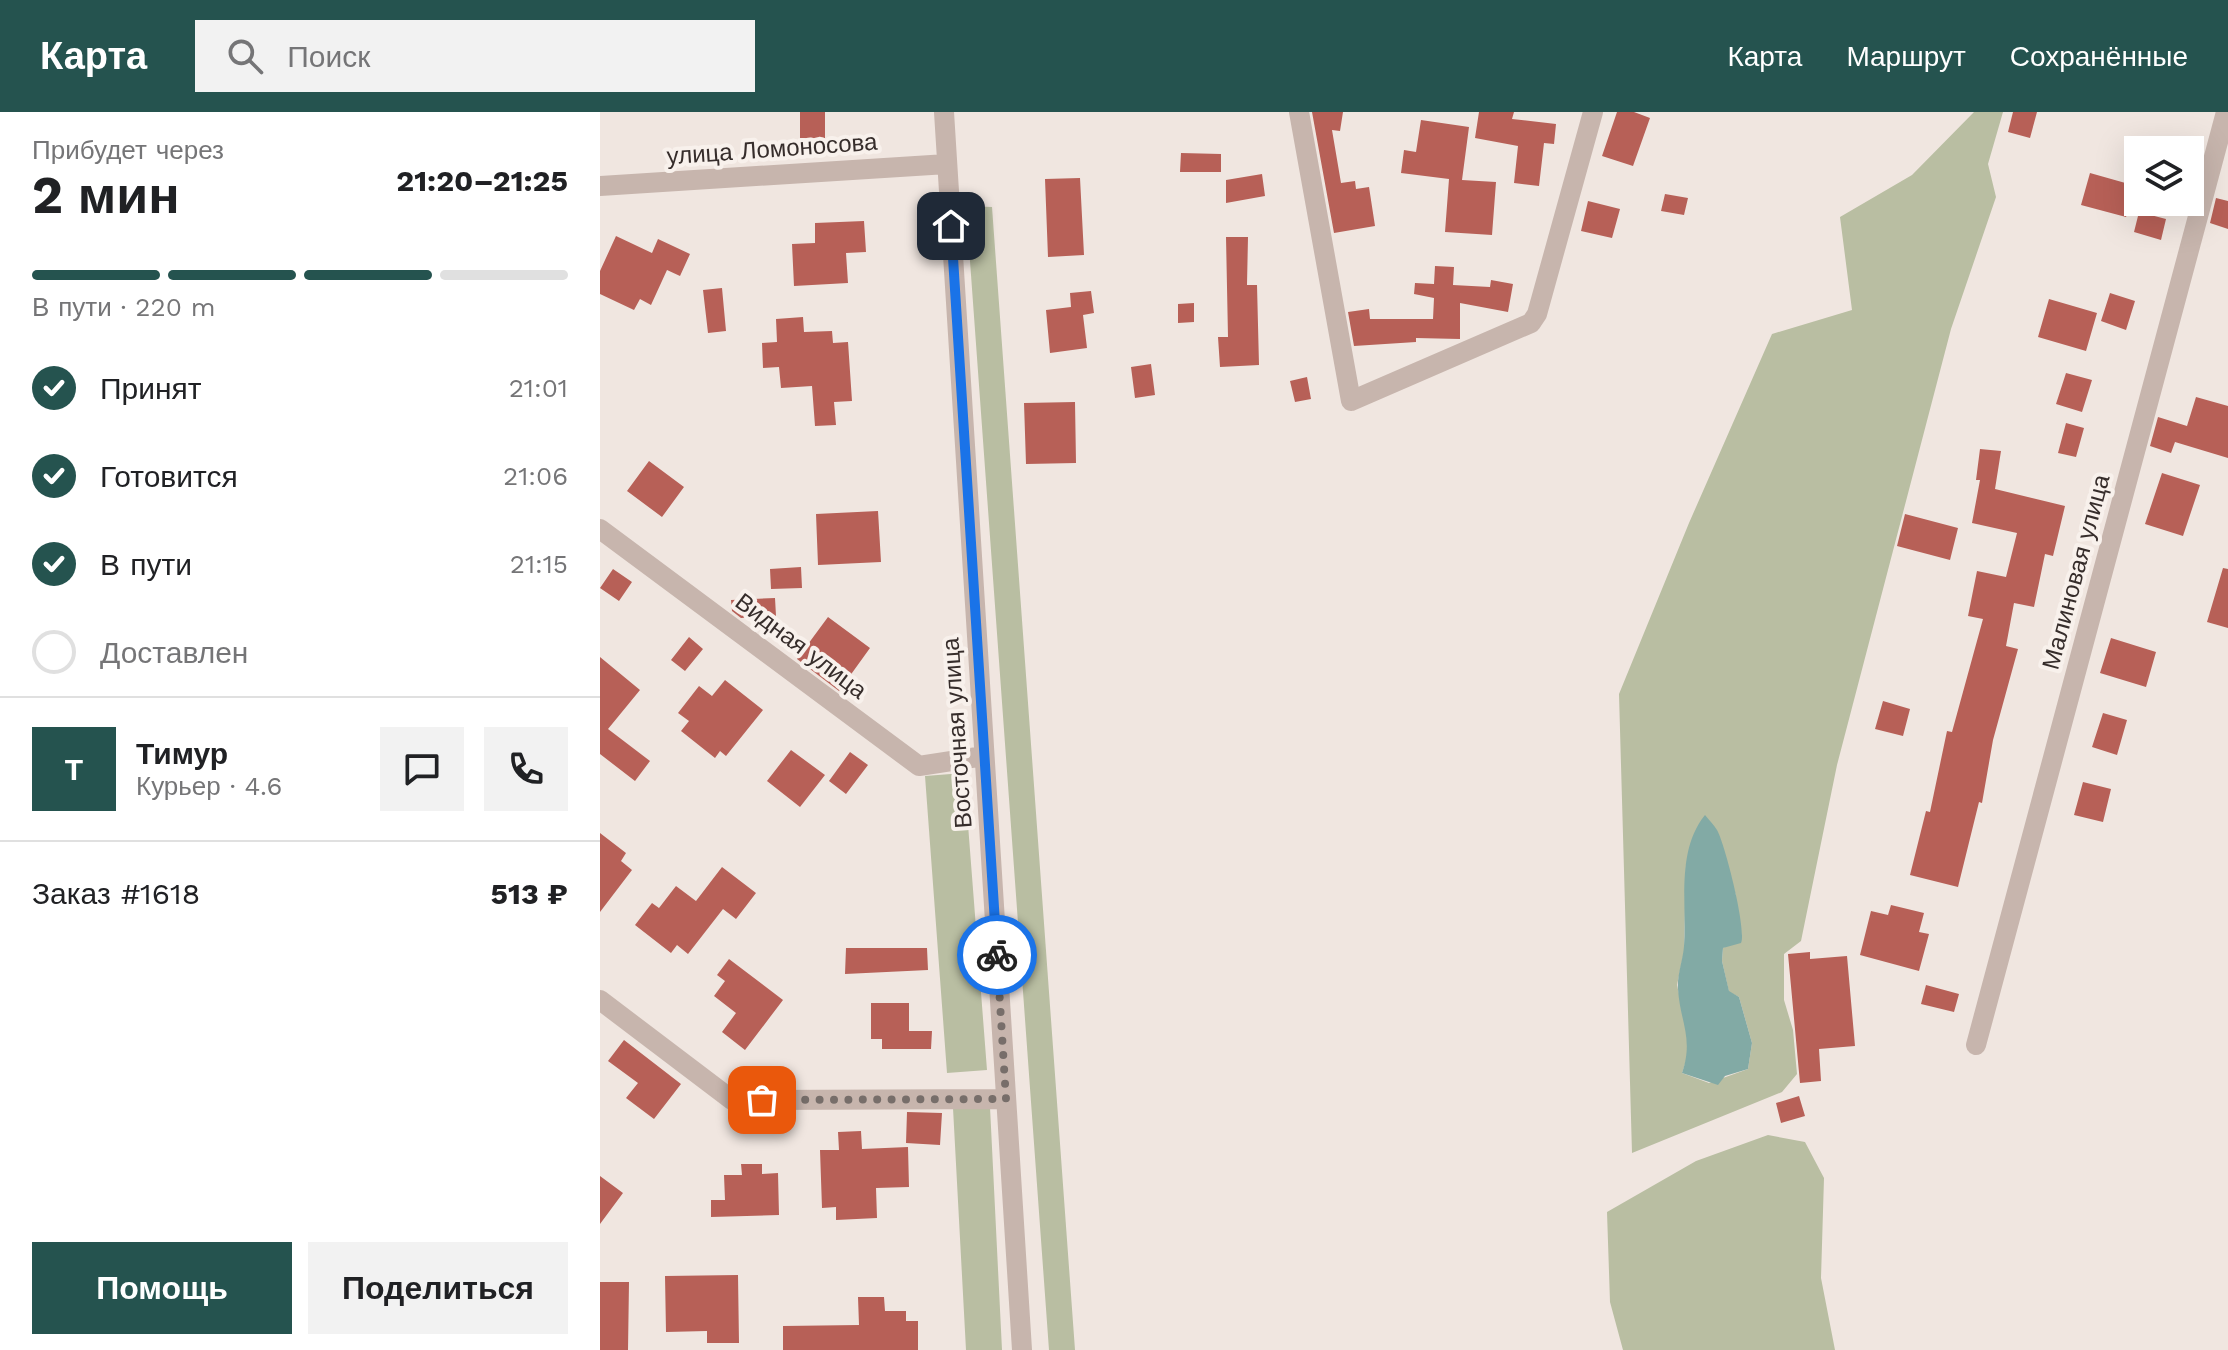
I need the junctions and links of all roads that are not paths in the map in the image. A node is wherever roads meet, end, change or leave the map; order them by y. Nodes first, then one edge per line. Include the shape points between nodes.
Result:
1 (944, 112) edge
2 (1299, 112) edge
3 (1593, 112) edge
4 (2226, 112) edge
5 (947, 164) junction
6 (600, 186) edge
7 (600, 529) edge
8 (984, 756) junction
9 (600, 1000) edge
10 (1976, 1045) dead end
11 (1006, 1099) junction
12 (1022, 1350) edge

1 - 5 street, Восточная улица
2 - 3 street via 1351,401 1531,323
4 - 10 street, Малиновая улица
5 - 6 street, улица Ломоносова
5 - 8 street, Восточная улица
7 - 8 street, Видная улица via 919,766
8 - 11 street, Восточная улица
9 - 11 street via 732,1100
11 - 12 street, Восточная улица

